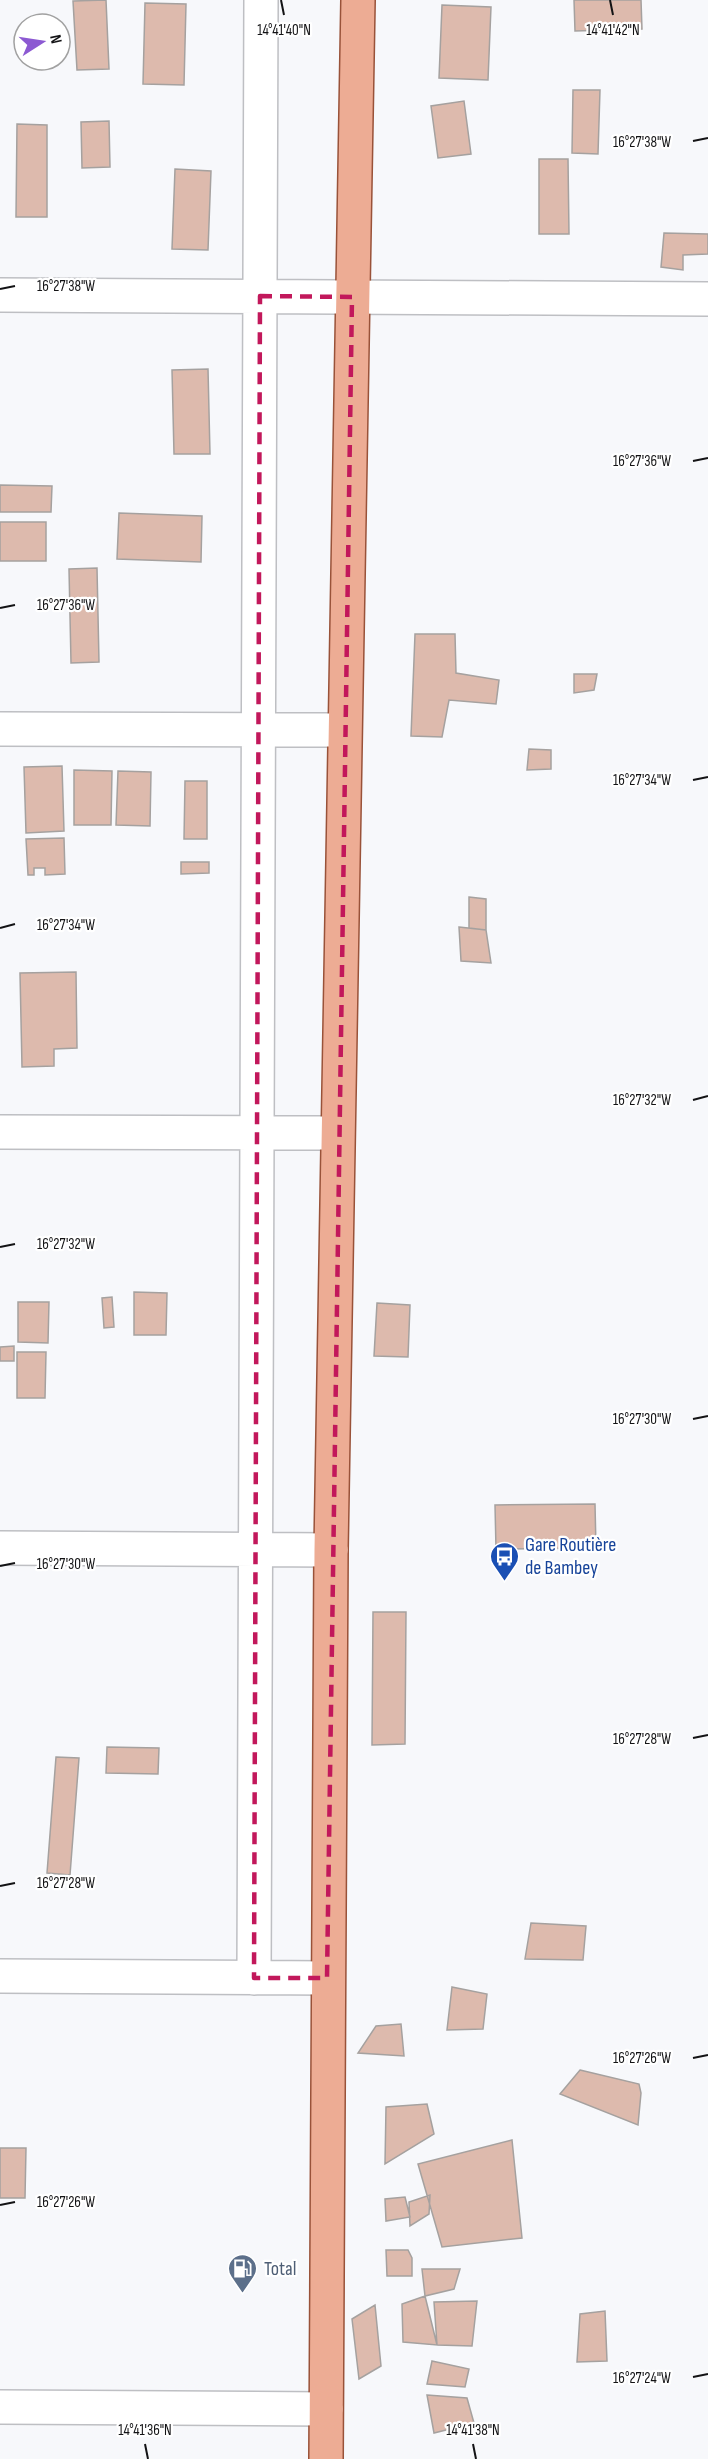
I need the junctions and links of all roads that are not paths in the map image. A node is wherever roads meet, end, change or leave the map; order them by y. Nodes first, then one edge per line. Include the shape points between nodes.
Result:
1 (261, 0) edge
2 (358, 0) edge
3 (0, 295) edge
4 (260, 296) junction
5 (352, 297) junction
6 (708, 299) edge
7 (0, 729) edge
8 (258, 730) junction
9 (344, 730) junction
10 (0, 1132) edge
11 (257, 1133) junction
12 (336, 1133) junction
13 (0, 1548) edge
14 (256, 1550) junction
15 (331, 1550) junction
16 (0, 1976) edge
17 (254, 1978) junction
18 (327, 1978) junction
19 (0, 2407) edge
20 (326, 2409) junction
21 (326, 2459) edge

1 - 4 street
2 - 5 main road
3 - 4 street
4 - 5 street
4 - 8 street
5 - 6 street
5 - 9 main road
7 - 8 street
8 - 9 street
8 - 11 street
9 - 12 main road
10 - 11 street
11 - 12 street
11 - 14 street
12 - 15 main road
13 - 14 street
14 - 15 street
14 - 17 street
15 - 18 main road
16 - 17 street
17 - 18 street
18 - 20 main road
19 - 20 street
20 - 21 main road

